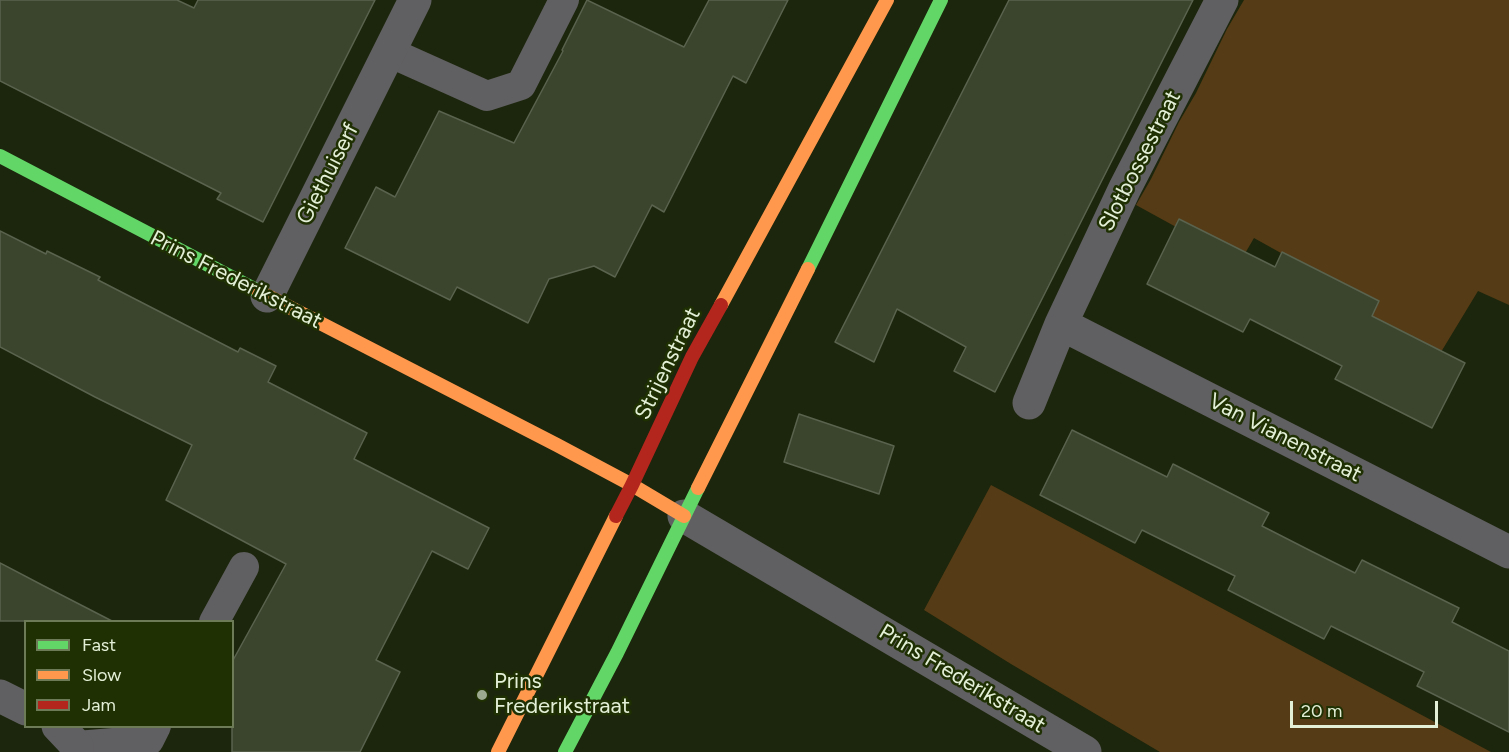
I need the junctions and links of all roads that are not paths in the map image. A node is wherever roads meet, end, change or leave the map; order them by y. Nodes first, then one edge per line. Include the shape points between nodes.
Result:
1 (415, 0) edge
2 (564, 0) edge
3 (887, 0) edge
4 (941, 0) edge
5 (1222, 0) edge
6 (389, 52) junction
7 (0, 156) edge
8 (267, 296) junction
9 (1061, 324) junction
10 (1029, 403) dead end
11 (632, 486) junction
12 (684, 516) junction
13 (1509, 552) edge
14 (244, 567) dead end
15 (215, 620) edge
16 (0, 696) edge
17 (24, 708) edge
18 (155, 728) edge
19 (71, 742) edge
20 (498, 752) edge
21 (565, 752) edge
22 (1085, 752) edge

1 - 6 street, Giethuiserf
2 - 6 lane via 521,85 487,96
3 - 11 street, Strijenstraat via 692,357
4 - 12 street
5 - 9 street, Slotbossestraat via 1125,188
6 - 8 street, Giethuiserf
7 - 8 street, Prins Frederikstraat
8 - 11 street, Prins Frederikstraat
9 - 10 street, Slotbossestraat
9 - 13 street, Van Vianenstraat
11 - 12 street, Prins Frederikstraat
11 - 20 street, Strijenstraat
12 - 21 street
12 - 22 street, Prins Frederikstraat
14 - 15 lane
16 - 17 street
18 - 19 lane via 149,740

